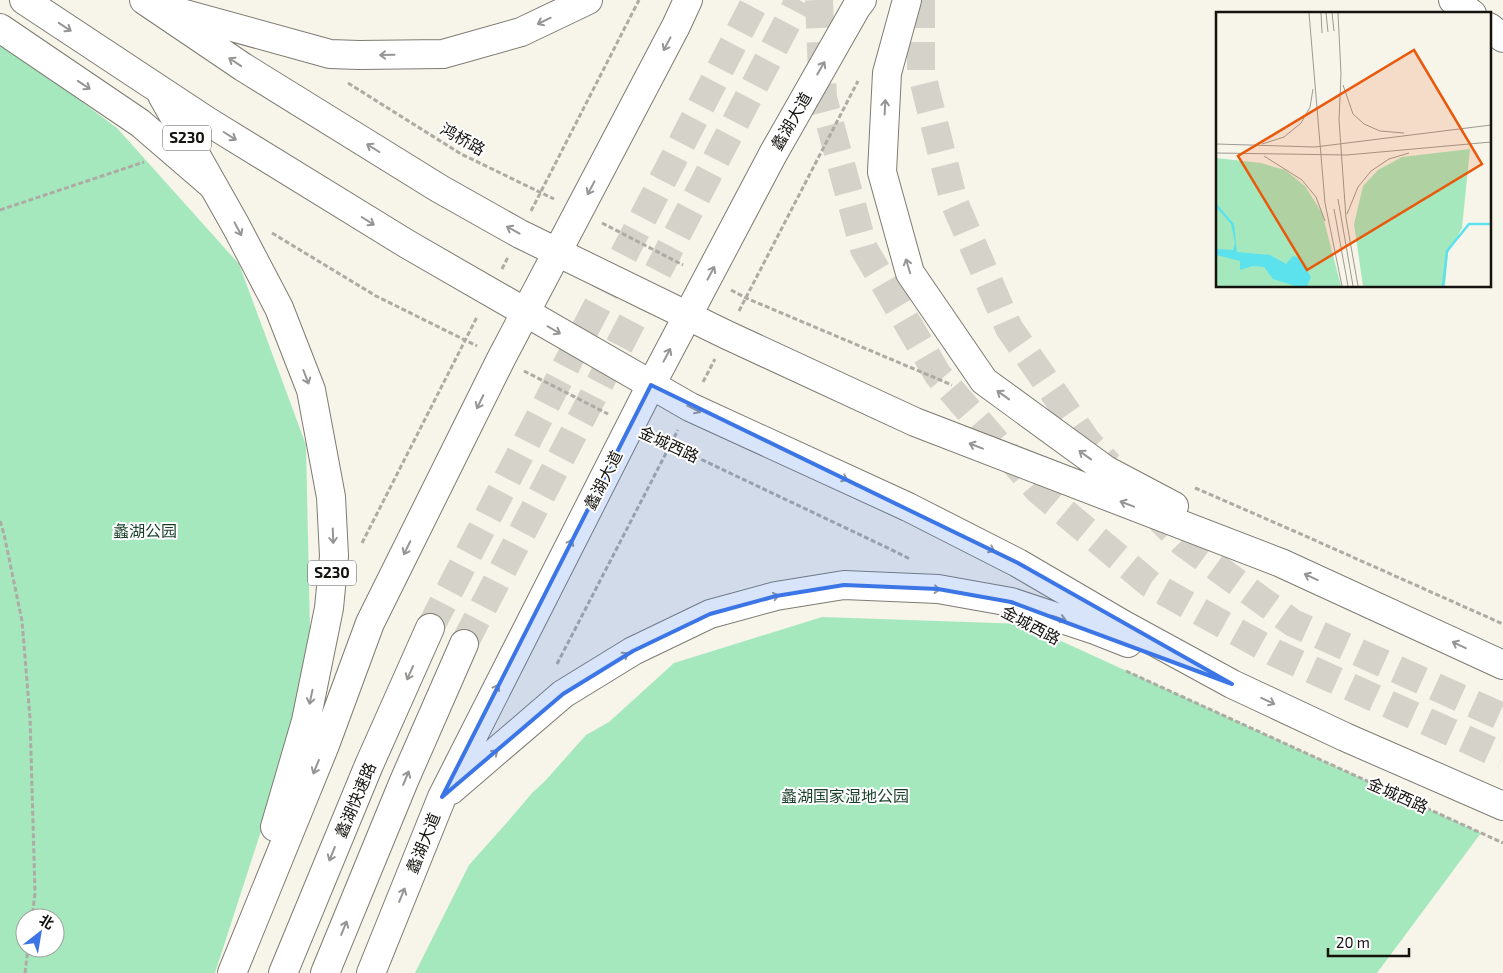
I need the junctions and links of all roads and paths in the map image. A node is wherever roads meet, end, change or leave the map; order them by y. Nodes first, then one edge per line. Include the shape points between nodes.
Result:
1 (24, 0) edge
2 (588, 0) edge
3 (688, 0) edge
4 (862, 0) edge
5 (907, 0) edge
6 (1454, 0) edge
7 (147, 2) edge
8 (1469, 12) edge
9 (0, 28) edge
10 (1490, 28) edge
11 (1503, 38) edge
12 (860, 78) dead end
13 (345, 82) dead end
14 (159, 90) junction
15 (174, 152) junction
16 (214, 187) junction
17 (0, 210) edge
18 (578, 211) junction
19 (270, 232) dead end
20 (557, 252) junction
21 (708, 278) junction
22 (746, 298) junction
23 (525, 313) junction
24 (688, 316) junction
25 (728, 335) junction
26 (501, 359) junction
27 (651, 385) junction
28 (952, 385) dead end
29 (690, 407) junction
30 (630, 426) junction
31 (670, 445) junction
32 (1186, 485) dead end
33 (0, 521) edge
34 (914, 562) dead end
35 (1281, 563) junction
36 (1503, 624) edge
37 (430, 628) tunnel mouth
38 (464, 644) tunnel mouth
39 (557, 665) dead end
40 (1503, 665) edge
41 (1118, 668) dead end
42 (1232, 684) junction
43 (442, 797) junction
44 (1503, 806) edge
45 (1503, 843) edge
46 (33, 908) edge
47 (27, 958) edge
48 (232, 971) edge
49 (25, 973) edge
50 (283, 973) edge
51 (325, 973) edge
52 (371, 973) edge

1 -> 14 main road, 金城西路
2 -> 7 main road via 521,32 443,54 359,55 330,54
3 -> 18 main road
21 -> 4 main road, 蠡湖大道 via 773,154
35 -> 5 main road via 1106,470 984,381 910,273 882,172 887,73
6 - 8 main road
20 -> 7 main road via 440,190 243,67
9 -> 15 main road via 140,123
10 - 11 main road
12 - 22 path
13 - 18 path, 鸿桥路 via 461,154
14 - 16 main road, S230
14 -> 23 main road, 金城西路 via 390,234
15 - 16 main road
15 - 17 path
16 -> 48 main road, S230 via 279,308 311,390 331,497 334,556 329,608 306,721
18 - 20 main road
18 - 21 path, 鸿桥路
19 - 26 path via 376,296
20 - 23 main road
20 - 24 main road
21 - 22 path
21 - 24 main road, 蠡湖大道
22 - 25 path
22 - 28 path
23 - 26 main road
23 -> 27 main road, 金城西路
24 - 25 main road
27 -> 24 main road, 蠡湖大道
25 - 29 path
35 -> 25 main road via 915,422
26 - 30 path, 金城西路
26 -> 48 main road via 370,623 325,745
27 - 29 main road, 金城西路
27 - 30 main road, 蠡湖大道
29 - 31 path
29 -> 42 main road, 金城西路 via 908,507 1018,563
30 - 31 path, 金城西路
43 -> 30 main road, 蠡湖大道
31 - 34 path, 金城西路
31 - 39 path
32 - 36 path
33 - 46 path via 22,620 30,718
40 -> 35 main road
37 -> 50 main road, 蠡湖快速路
51 -> 38 main road
41 - 45 path, 金城西路
43 -> 42 main road via 563,694 633,650 710,614 776,596 844,585 938,588 1011,602 1095,630
42 -> 44 main road, 金城西路
52 -> 43 main road, 蠡湖大道
47 - 49 path

